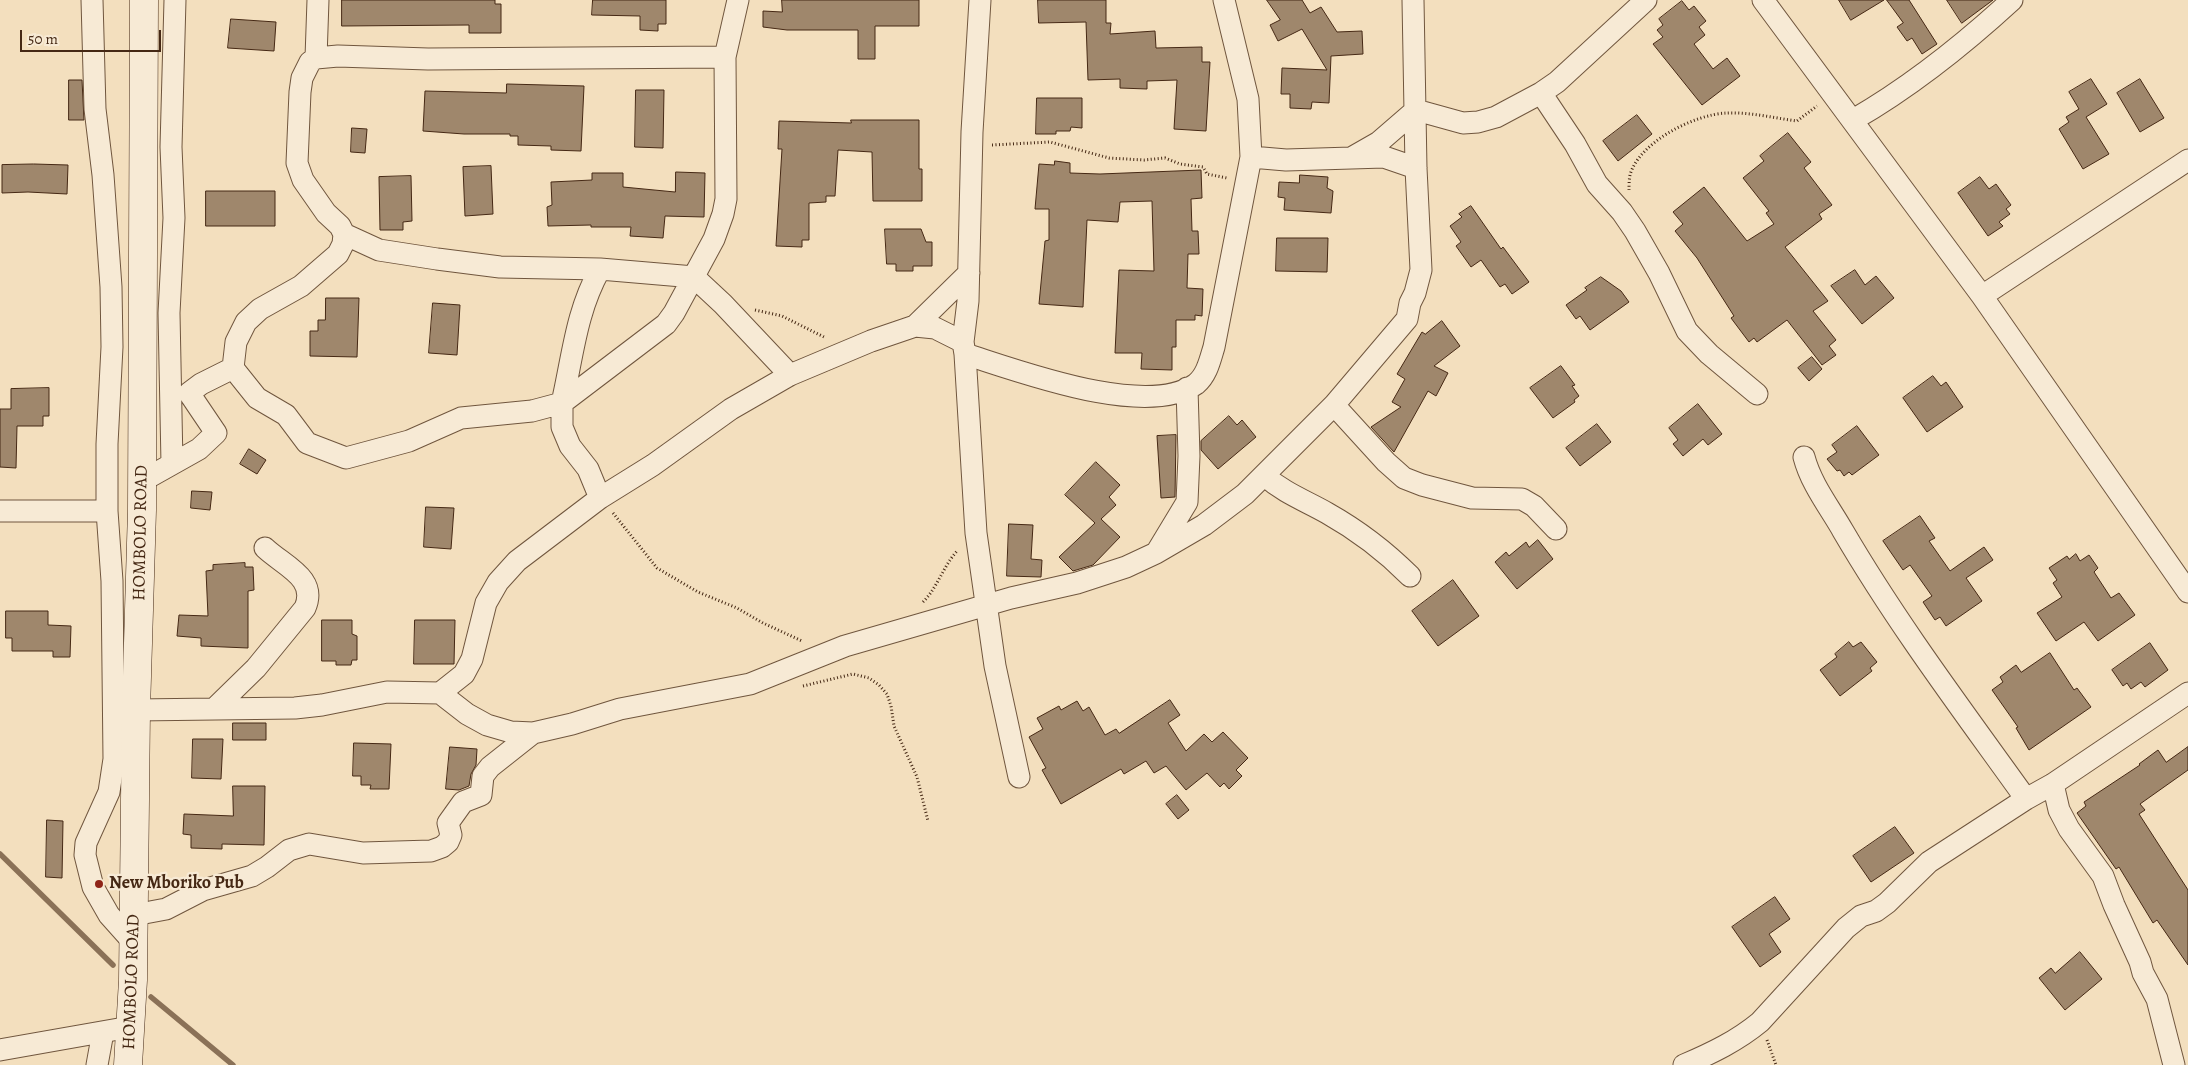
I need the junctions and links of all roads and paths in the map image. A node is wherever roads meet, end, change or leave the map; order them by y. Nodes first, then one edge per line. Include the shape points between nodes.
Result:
1 (92, 0) edge
2 (144, 0) edge
3 (175, 0) edge
4 (318, 0) edge
5 (738, 0) edge
6 (980, 0) edge
7 (1224, 0) edge
8 (1413, 0) edge
9 (1646, 0) edge
10 (1763, 0) edge
11 (2012, 0) edge
12 (725, 57) junction
13 (316, 58) junction
14 (1542, 93) junction
15 (1832, 93) junction
16 (1416, 110) junction
17 (1853, 120) junction
18 (972, 147) junction
19 (1251, 156) junction
20 (1351, 158) junction
21 (2188, 160) edge
22 (1416, 168) junction
23 (1247, 180) junction
24 (1622, 212) junction
25 (344, 234) junction
26 (600, 269) junction
27 (969, 272) junction
28 (694, 278) junction
29 (1982, 296) junction
30 (723, 304) junction
31 (915, 326) junction
32 (964, 348) junction
33 (847, 351) junction
34 (233, 368) junction
35 (790, 375) junction
36 (1187, 388) junction
37 (1757, 394) dead end
38 (562, 403) junction
39 (1334, 405) junction
40 (1804, 457) dead end
41 (172, 464) junction
42 (1264, 476) junction
43 (142, 481) junction
44 (600, 498) junction
45 (0, 511) edge
46 (107, 511) junction
47 (1556, 529) dead end
48 (976, 532) junction
49 (264, 548) dead end
50 (1156, 553) junction
51 (1410, 576) dead end
52 (2188, 592) edge
53 (987, 605) junction
54 (918, 608) dead end
55 (817, 655) junction
56 (796, 685) dead end
57 (440, 693) junction
58 (2188, 693) edge
59 (214, 709) junction
60 (136, 710) junction
61 (533, 733) junction
62 (1019, 777) dead end
63 (2053, 784) junction
64 (2026, 799) junction
65 (928, 821) dead end
66 (134, 915) junction
67 (134, 943) junction
68 (130, 1027) junction
69 (103, 1032) junction
70 (0, 1050) edge
71 (97, 1065) edge
72 (128, 1065) edge
73 (1684, 1065) edge
74 (2174, 1065) edge

1 - 46 street via 95,109 111,287
2 - 43 street, HOMBOLO ROAD
3 - 41 street via 171,147 174,218 169,322
4 - 13 street
5 - 12 street
6 - 18 street
7 - 19 street via 1248,99
8 - 16 street
9 - 14 street
10 - 15 street
11 - 17 street via 1926,73
12 - 13 street
12 - 28 street via 726,199 714,238
13 - 25 street via 306,67 302,78 297,163 303,180
14 - 16 street via 1496,117 1478,122 1463,122
14 - 24 street via 1576,144 1597,184
15 - 17 street
15 - 24 path via 1796,121 1726,113 1691,122 1663,137 1646,149 1636,162
16 - 20 street via 1379,142
16 - 22 street
17 - 29 street
18 - 23 path via 1050,142 1109,158 1168,159 1203,167 1207,174 1222,178
18 - 27 street
19 - 20 street via 1286,160
19 - 23 street
20 - 22 street via 1384,157
21 - 29 street
22 - 39 street via 1421,270 1408,319
23 - 36 street via 1214,347 1207,370
24 - 37 street via 1659,273 1687,331
25 - 26 street via 379,250 437,259 500,267
25 - 34 street via 338,254 324,268 301,286 260,309 246,322 236,342
26 - 28 street
26 - 38 street via 581,312
27 - 31 street
27 - 32 street
28 - 30 street
28 - 38 street via 666,324
29 - 52 street
30 - 33 path via 782,316
30 - 35 street
31 - 32 street via 935,328
31 - 33 street
32 - 36 street via 1052,382 1096,392 1167,395
32 - 48 street
33 - 35 street
34 - 38 street via 257,398 286,415 307,443 346,458 409,441 461,418 532,410
34 - 41 street via 189,393 216,433 199,449
35 - 44 street via 731,408 653,465
36 - 50 street via 1187,502
38 - 44 street via 562,427 570,446 588,469
39 - 42 street
39 - 47 street via 1404,478 1472,498 1528,501
40 - 64 street via 1811,476 1860,559 1933,670
41 - 43 street
42 - 50 street via 1204,525
42 - 51 street via 1278,488 1356,530 1380,547
43 - 60 street, HOMBOLO ROAD
44 - 55 path via 657,568 698,592 804,642
44 - 57 street via 517,561 498,582 486,603 472,659 464,674
45 - 46 street
46 - 67 street via 112,581 114,759 109,792 86,843 85,855 93,887 110,915
48 - 53 street
48 - 54 path via 947,563 931,593
49 - 59 street via 304,580 309,589 306,608 256,668
50 - 53 street via 1077,583
53 - 55 street
53 - 62 street via 995,666
55 - 61 street via 750,684 642,704
56 - 65 path via 853,674 869,678 879,685 887,694 894,726 917,777
57 - 59 street via 387,692 322,705
57 - 61 street via 486,726
58 - 63 street
59 - 60 street
60 - 66 street, HOMBOLO ROAD
61 - 66 street via 498,759 483,776 481,795 462,802 448,823 451,835 442,847 431,851 362,853 304,845 289,850 252,876 203,890 166,908
63 - 64 street
63 - 74 street via 2059,810 2103,876 2157,999
64 - 73 street via 1929,862 1882,907 1856,919 1745,1034 1714,1053
66 - 67 street, HOMBOLO ROAD
67 - 68 street, HOMBOLO ROAD
68 - 69 street
68 - 72 street, HOMBOLO ROAD
69 - 70 street
69 - 71 street

